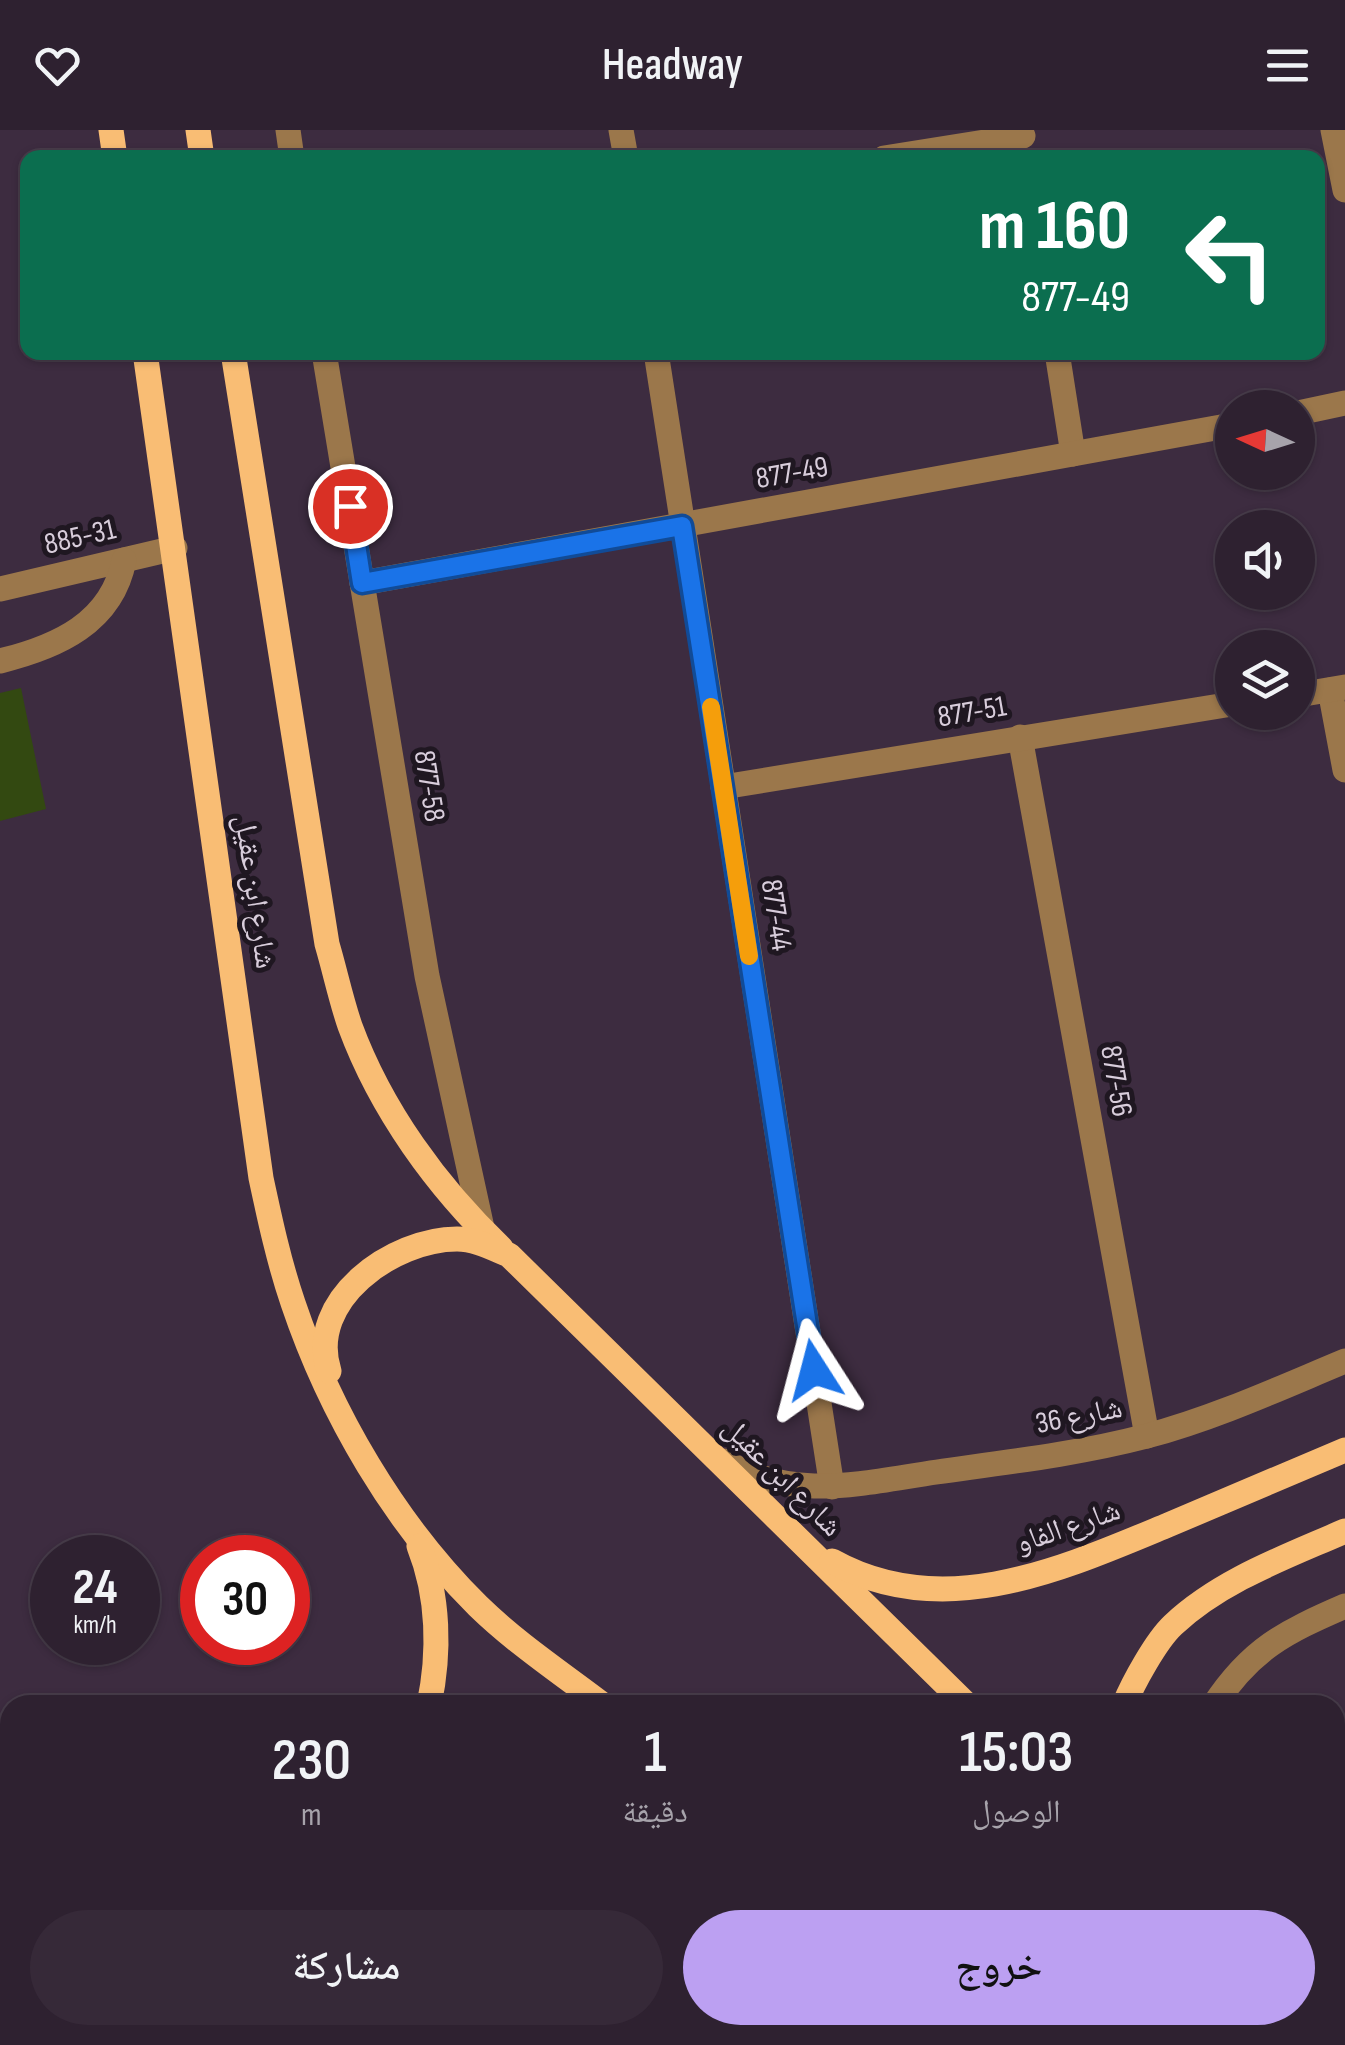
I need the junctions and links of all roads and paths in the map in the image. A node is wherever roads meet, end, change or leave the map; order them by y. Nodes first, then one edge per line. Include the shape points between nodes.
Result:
1 (1333, 130) edge
2 (1024, 141) edge
3 (950, 150) edge
4 (1345, 190) edge
5 (146, 360) edge
6 (234, 360) edge
7 (325, 360) edge
8 (657, 360) edge
9 (1058, 360) edge
10 (1345, 403) edge
11 (1315, 410) edge
12 (1215, 428) edge
13 (1073, 454) junction
14 (682, 526) junction
15 (175, 548) junction
16 (124, 560) junction
17 (362, 583) junction
18 (0, 589) edge
19 (0, 661) edge
20 (1338, 688) edge
21 (1215, 707) edge
22 (1020, 737) junction
23 (1345, 770) edge
24 (723, 787) junction
25 (482, 1228) junction
26 (508, 1255) junction
27 (1345, 1361) edge
28 (348, 1428) junction
29 (1148, 1436) junction
30 (1345, 1450) edge
31 (716, 1457) junction
32 (822, 1487) junction
33 (410, 1523) junction
34 (1345, 1531) edge
35 (803, 1544) junction
36 (1345, 1606) edge
37 (432, 1695) edge
38 (590, 1695) edge
39 (956, 1695) edge
40 (1128, 1695) edge
41 (1221, 1695) edge

1 - 4 street
2 - 3 street
5 - 15 main road, شارع ابن عقيل
6 - 25 main road, شارع ابن عقيل via 327,944 350,1026 386,1104 434,1175
7 - 17 street, 877-58
8 - 14 street, 877-44
9 - 13 street
10 - 11 street
12 - 13 street, 877-49
13 - 14 street, 877-49
14 - 17 street, 877-49
14 - 24 street, 877-44
15 - 16 street, 885-31
15 - 28 main road, شارع ابن عقيل via 261,1178 293,1304
16 - 18 street, 885-31
16 - 19 street via 120,584 104,608 52,645
17 - 25 street, 877-58 via 430,995
20 - 23 street
21 - 22 street, 877-51
22 - 24 street, 877-51
22 - 29 street, 877-56
24 - 32 street, 877-44
25 - 26 main road, شارع ابن عقيل
26 - 28 main road, شارع ابن عقيل via 458,1238 430,1242 402,1251 354,1284 325,1335 326,1364
26 - 31 main road, شارع ابن عقيل
27 - 29 street, شارع 36
28 - 33 main road, شارع ابن عقيل
29 - 32 street, شارع 36 via 1080,1452
30 - 35 main road, شارع الفاو via 1067,1567 992,1586 898,1586 854,1574
31 - 32 street, شارع 36 via 775,1484
31 - 35 main road, شارع ابن عقيل
32 - 35 street via 794,1494 790,1504 791,1524
33 - 37 main road via 431,1576
33 - 38 main road, شارع ابن عقيل via 478,1605
34 - 40 main road via 1225,1587 1171,1626
35 - 39 main road, شارع ابن عقيل
36 - 41 street via 1260,1649

